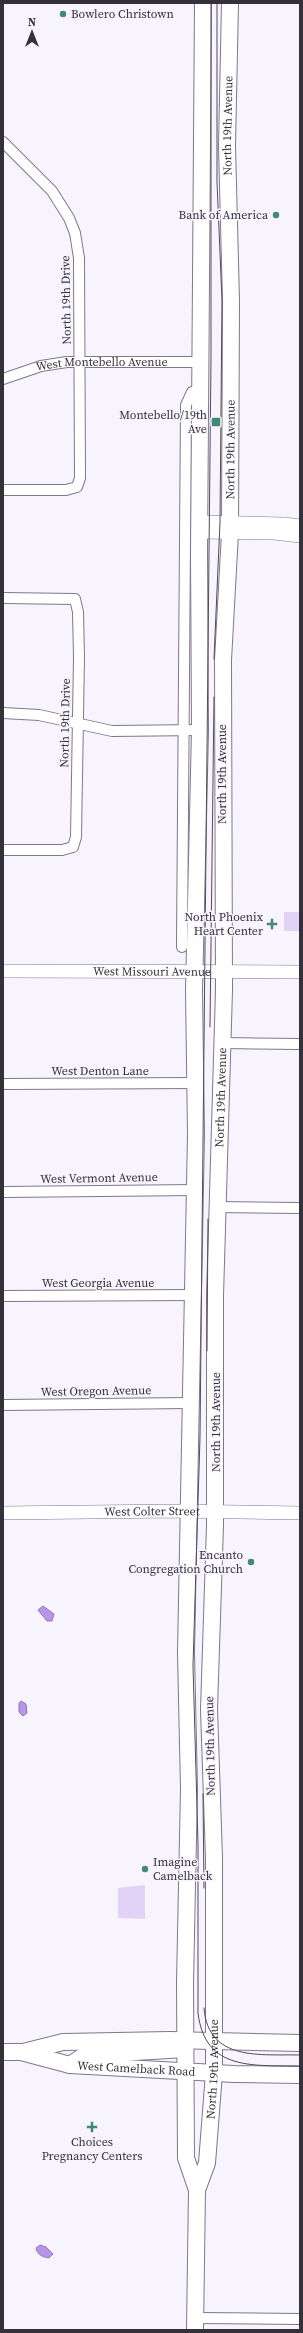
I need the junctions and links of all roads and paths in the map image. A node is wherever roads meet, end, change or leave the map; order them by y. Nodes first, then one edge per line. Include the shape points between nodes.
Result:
1 (203, 3) edge
2 (230, 3) edge
3 (3, 142) edge
4 (80, 362) junction
5 (202, 362) junction
6 (3, 379) edge
7 (201, 391) junction
8 (3, 490) edge
9 (300, 526) edge
10 (200, 527) junction
11 (230, 528) junction
12 (300, 536) edge
13 (3, 598) edge
14 (3, 713) edge
15 (78, 724) junction
16 (182, 730) junction
17 (200, 730) junction
18 (3, 850) edge
19 (182, 947) dead end
20 (3, 971) edge
21 (195, 971) junction
22 (224, 971) junction
23 (300, 972) edge
24 (222, 1043) junction
25 (300, 1044) edge
26 (196, 1083) junction
27 (3, 1084) edge
28 (196, 1190) junction
29 (3, 1192) edge
30 (217, 1207) junction
31 (300, 1208) edge
32 (194, 1295) junction
33 (3, 1296) edge
34 (190, 1403) junction
35 (3, 1405) edge
36 (187, 1512) junction
37 (216, 1512) junction
38 (3, 1513) edge
39 (300, 1513) edge
40 (191, 2042) junction
41 (300, 2043) edge
42 (3, 2052) edge
43 (21, 2052) junction
44 (70, 2065) junction
45 (189, 2072) junction
46 (214, 2073) junction
47 (300, 2075) edge
48 (197, 2190) junction
49 (300, 2319) edge
50 (195, 2324) edge

1 - 5 main road, North 19th Avenue
2 - 11 main road, North 19th Avenue via 227,146 231,301
3 - 4 street, North 19th Drive via 52,191 69,218 79,258
4 - 5 street, West Montebello Avenue
4 - 6 street, West Montebello Avenue via 41,366
4 - 8 street, North 19th Drive via 78,487 66,490
5 - 7 main road, North 19th Avenue
7 - 10 main road, North 19th Avenue
7 - 16 street via 192,392 186,406
9 - 11 street
10 - 11 street
10 - 17 main road, North 19th Avenue
11 - 12 street
11 - 22 main road, North 19th Avenue via 222,724
13 - 15 street, North 19th Drive via 75,599 78,612
14 - 15 street via 39,715
15 - 16 street via 112,731
15 - 18 street, North 19th Drive via 76,837 73,847 62,850
16 - 17 street
16 - 19 street
17 - 21 main road, North 19th Avenue
20 - 21 street, West Missouri Avenue
21 - 22 street, West Missouri Avenue
21 - 26 main road, North 19th Avenue
22 - 23 street, West Missouri Avenue
22 - 24 main road, North 19th Avenue
24 - 25 street
24 - 30 main road, North 19th Avenue
26 - 27 street, West Denton Lane
26 - 28 main road, North 19th Avenue
28 - 29 street, West Vermont Avenue
28 - 32 main road, North 19th Avenue
30 - 31 street
30 - 37 main road, North 19th Avenue
32 - 33 street, West Georgia Avenue
32 - 34 main road, North 19th Avenue
34 - 35 street, West Oregon Avenue
34 - 36 main road, North 19th Avenue
36 - 37 street, West Colter Street
36 - 38 street, West Colter Street
36 - 40 main road, North 19th Avenue via 186,1688 190,1789
37 - 39 street, West Colter Street
37 - 40 main road, North 19th Avenue via 209,1709 214,1858 213,2023
40 - 41 main road, West Camelback Road
40 - 43 main road, West Camelback Road via 63,2042
40 - 44 main road via 85,2055
40 - 45 main road, North 19th Avenue
40 - 46 main road, North 19th Avenue
42 - 43 main road, West Camelback Road
43 - 44 main road, West Camelback Road
44 - 45 main road, West Camelback Road
45 - 46 main road, West Camelback Road
45 - 48 main road, North 19th Avenue via 186,2158
46 - 47 main road, West Camelback Road
46 - 48 main road, North 19th Avenue via 207,2163
48 - 50 main road, North 19th Avenue
49 - 50 street

